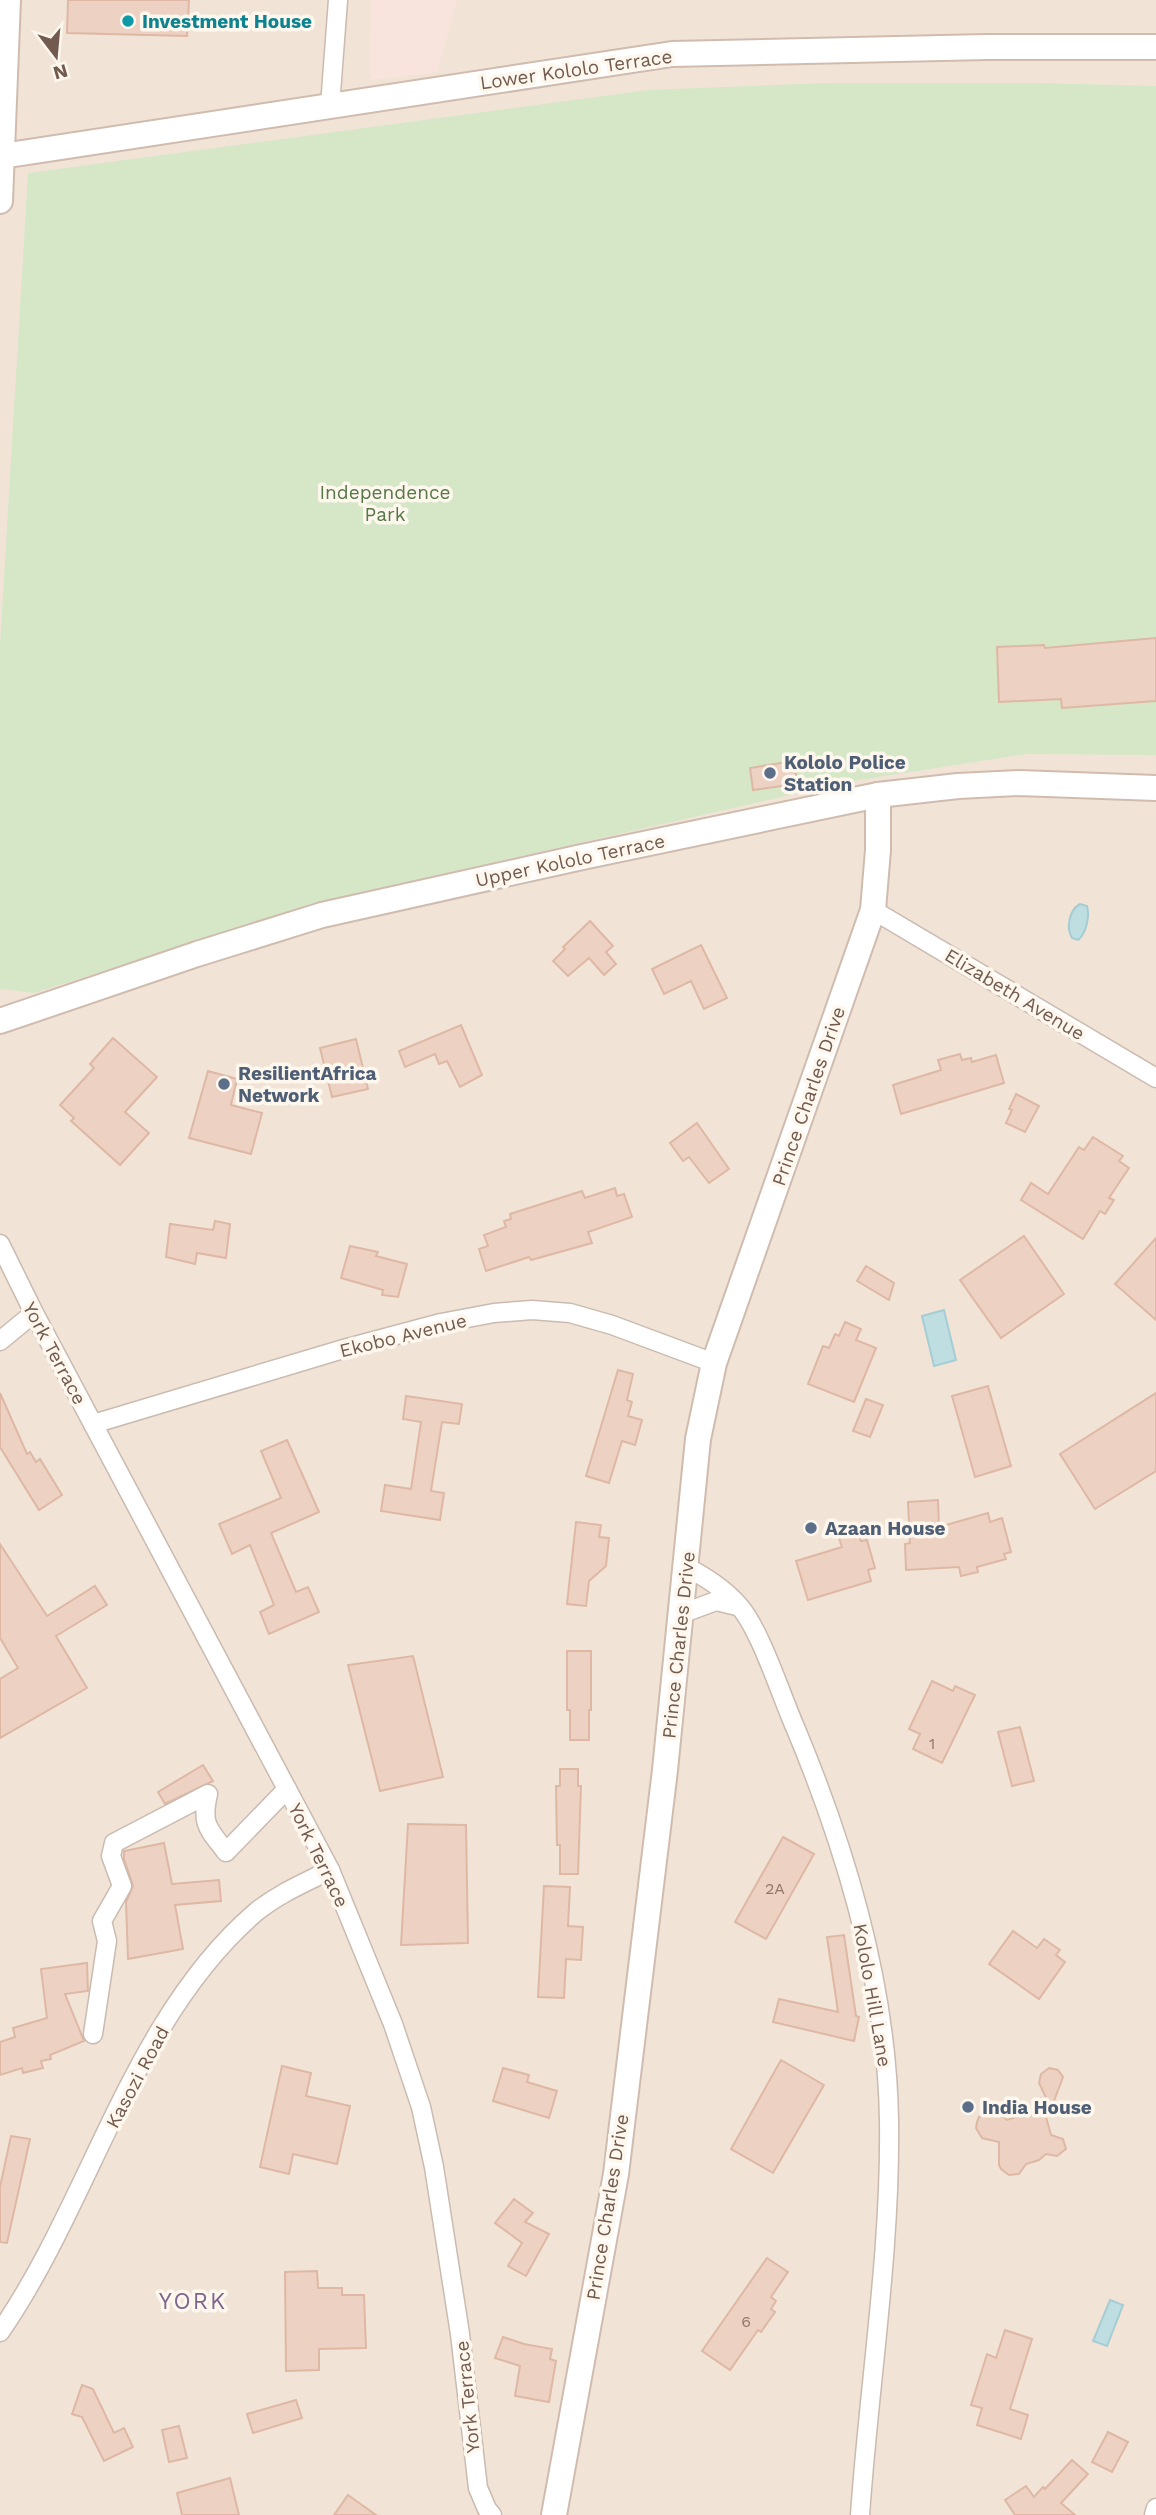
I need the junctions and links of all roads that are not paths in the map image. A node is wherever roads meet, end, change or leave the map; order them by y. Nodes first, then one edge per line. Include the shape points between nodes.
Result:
1 (8, 0) edge
2 (338, 0) edge
3 (1156, 47) edge
4 (330, 106) junction
5 (1, 156) edge
6 (0, 201) edge
7 (1156, 788) edge
8 (878, 795) junction
9 (873, 910) junction
10 (0, 1021) edge
11 (1156, 1078) edge
12 (0, 1244) edge
13 (34, 1313) junction
14 (0, 1341) edge
15 (714, 1363) junction
16 (93, 1424) junction
17 (685, 1566) junction
18 (740, 1607) junction
19 (681, 1614) junction
20 (286, 1789) junction
21 (330, 1870) junction
22 (93, 2034) dead end
23 (0, 2332) edge
24 (1156, 2508) edge
25 (492, 2515) edge
26 (554, 2515) edge
27 (860, 2515) edge
28 (1154, 2515) edge

1 - 5 street
2 - 4 street
3 - 4 street, Lower Kololo Terrace via 672,54
4 - 5 street, Lower Kololo Terrace
5 - 6 street
7 - 8 street, Upper Kololo Terrace via 1019,783
8 - 9 street, Prince Charles Drive
8 - 10 street, Upper Kololo Terrace via 322,915
9 - 11 street, Elizabeth Avenue
9 - 15 street, Prince Charles Drive
12 - 13 street, York Terrace
13 - 14 street
13 - 16 street, York Terrace
15 - 16 street, Ekobo Avenue via 570,1313 494,1313 340,1350
15 - 17 street, Prince Charles Drive via 696,1451
16 - 20 street, York Terrace
17 - 18 street, Kololo Hill Lane
17 - 19 street, Prince Charles Drive
18 - 19 street via 716,1601
18 - 27 street, Kololo Hill Lane via 757,1637 839,1840 866,1940 884,2043 889,2195
19 - 26 street, Prince Charles Drive via 615,2174
20 - 21 street, York Terrace
20 - 22 street via 226,1852 203,1815 208,1794 114,1843 111,1856 122,1885 102,1921 107,1941
21 - 23 street, Kasozi Road via 257,1911 184,1993 156,2036 36,2275
21 - 25 street, York Terrace via 393,2024 421,2107 460,2334 478,2488
24 - 28 street

